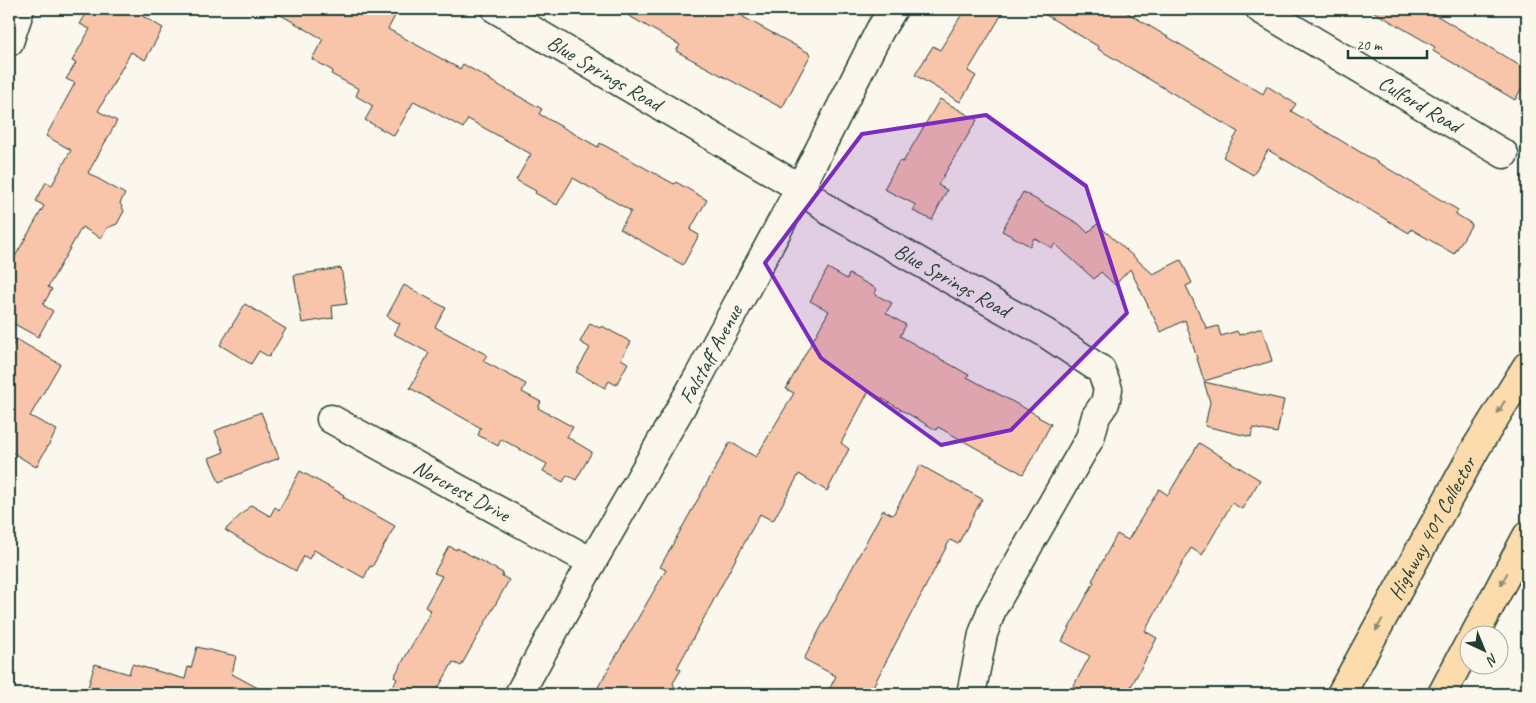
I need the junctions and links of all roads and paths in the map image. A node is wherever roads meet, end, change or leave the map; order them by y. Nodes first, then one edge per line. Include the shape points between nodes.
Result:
1 (20, 9) edge
2 (496, 9) edge
3 (893, 9) edge
4 (1260, 9) edge
5 (9, 42) edge
6 (1504, 154) dead end
7 (800, 188) junction
8 (1527, 366) edge
9 (331, 419) dead end
10 (1527, 536) edge
11 (592, 562) junction
12 (1479, 626) edge
13 (1458, 664) edge
14 (519, 694) edge
15 (971, 694) edge
16 (1341, 694) edge
17 (1442, 694) edge

1 - 5 street
2 - 7 street, Blue Springs Road
3 - 7 street, Falstaff Avenue
4 - 6 street, Culford Road
7 - 11 street, Falstaff Avenue via 699,376
7 - 15 street, Blue Springs Road via 831,212 1044,332 1101,370 1108,389 1090,438 992,609 983,634
8 -> 16 highway, Highway 401 Collector via 1476,448
9 - 11 street, Norcrest Drive
10 -> 12 highway
11 - 14 street, Falstaff Avenue
13 - 17 highway

